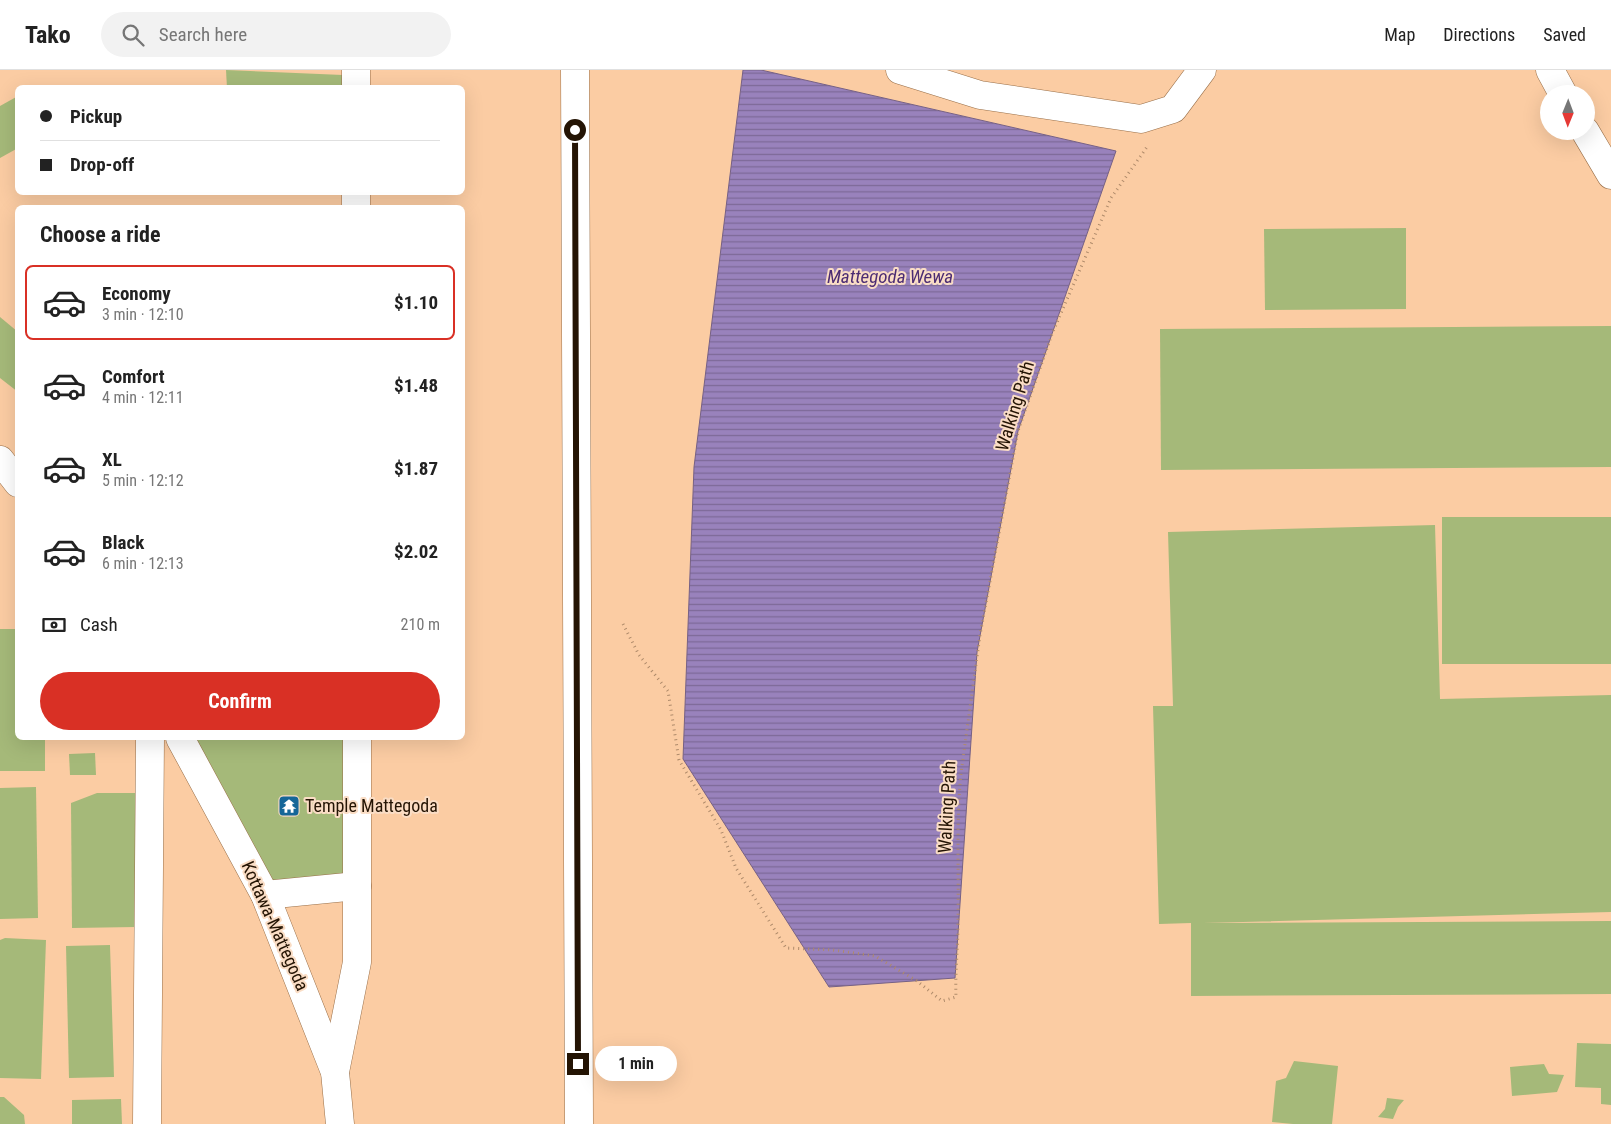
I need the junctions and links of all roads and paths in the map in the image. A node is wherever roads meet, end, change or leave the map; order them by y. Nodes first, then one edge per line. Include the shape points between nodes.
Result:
1 (356, 70) edge
2 (575, 70) edge
3 (900, 70) edge
4 (1202, 70) edge
5 (1550, 70) edge
6 (356, 85) edge
7 (1559, 85) edge
8 (1173, 109) junction
9 (1590, 140) edge
10 (1611, 176) edge
11 (0, 461) edge
12 (15, 480) edge
13 (623, 624) dead end
14 (150, 740) edge
15 (181, 740) edge
16 (357, 740) edge
17 (357, 886) junction
18 (265, 895) junction
19 (335, 1072) junction
20 (147, 1124) edge
21 (340, 1124) edge
22 (579, 1124) edge

1 - 6 street
2 - 22 street
3 - 8 street via 980,95 1141,119
4 - 8 street
5 - 7 street
8 - 13 path, Walking Path via 1111,198 1052,334 1018,430 980,635 961,773 956,997 942,1001 875,956 786,948 736,868 720,830 679,760 668,691 640,654
9 - 10 street
11 - 12 street
14 - 20 street
15 - 18 street, Kottawa-Mattegoda
16 - 17 street
17 - 18 street
17 - 19 street via 357,962
18 - 19 street, Kottawa-Mattegoda
19 - 21 street, Kottawa-Mattegoda

